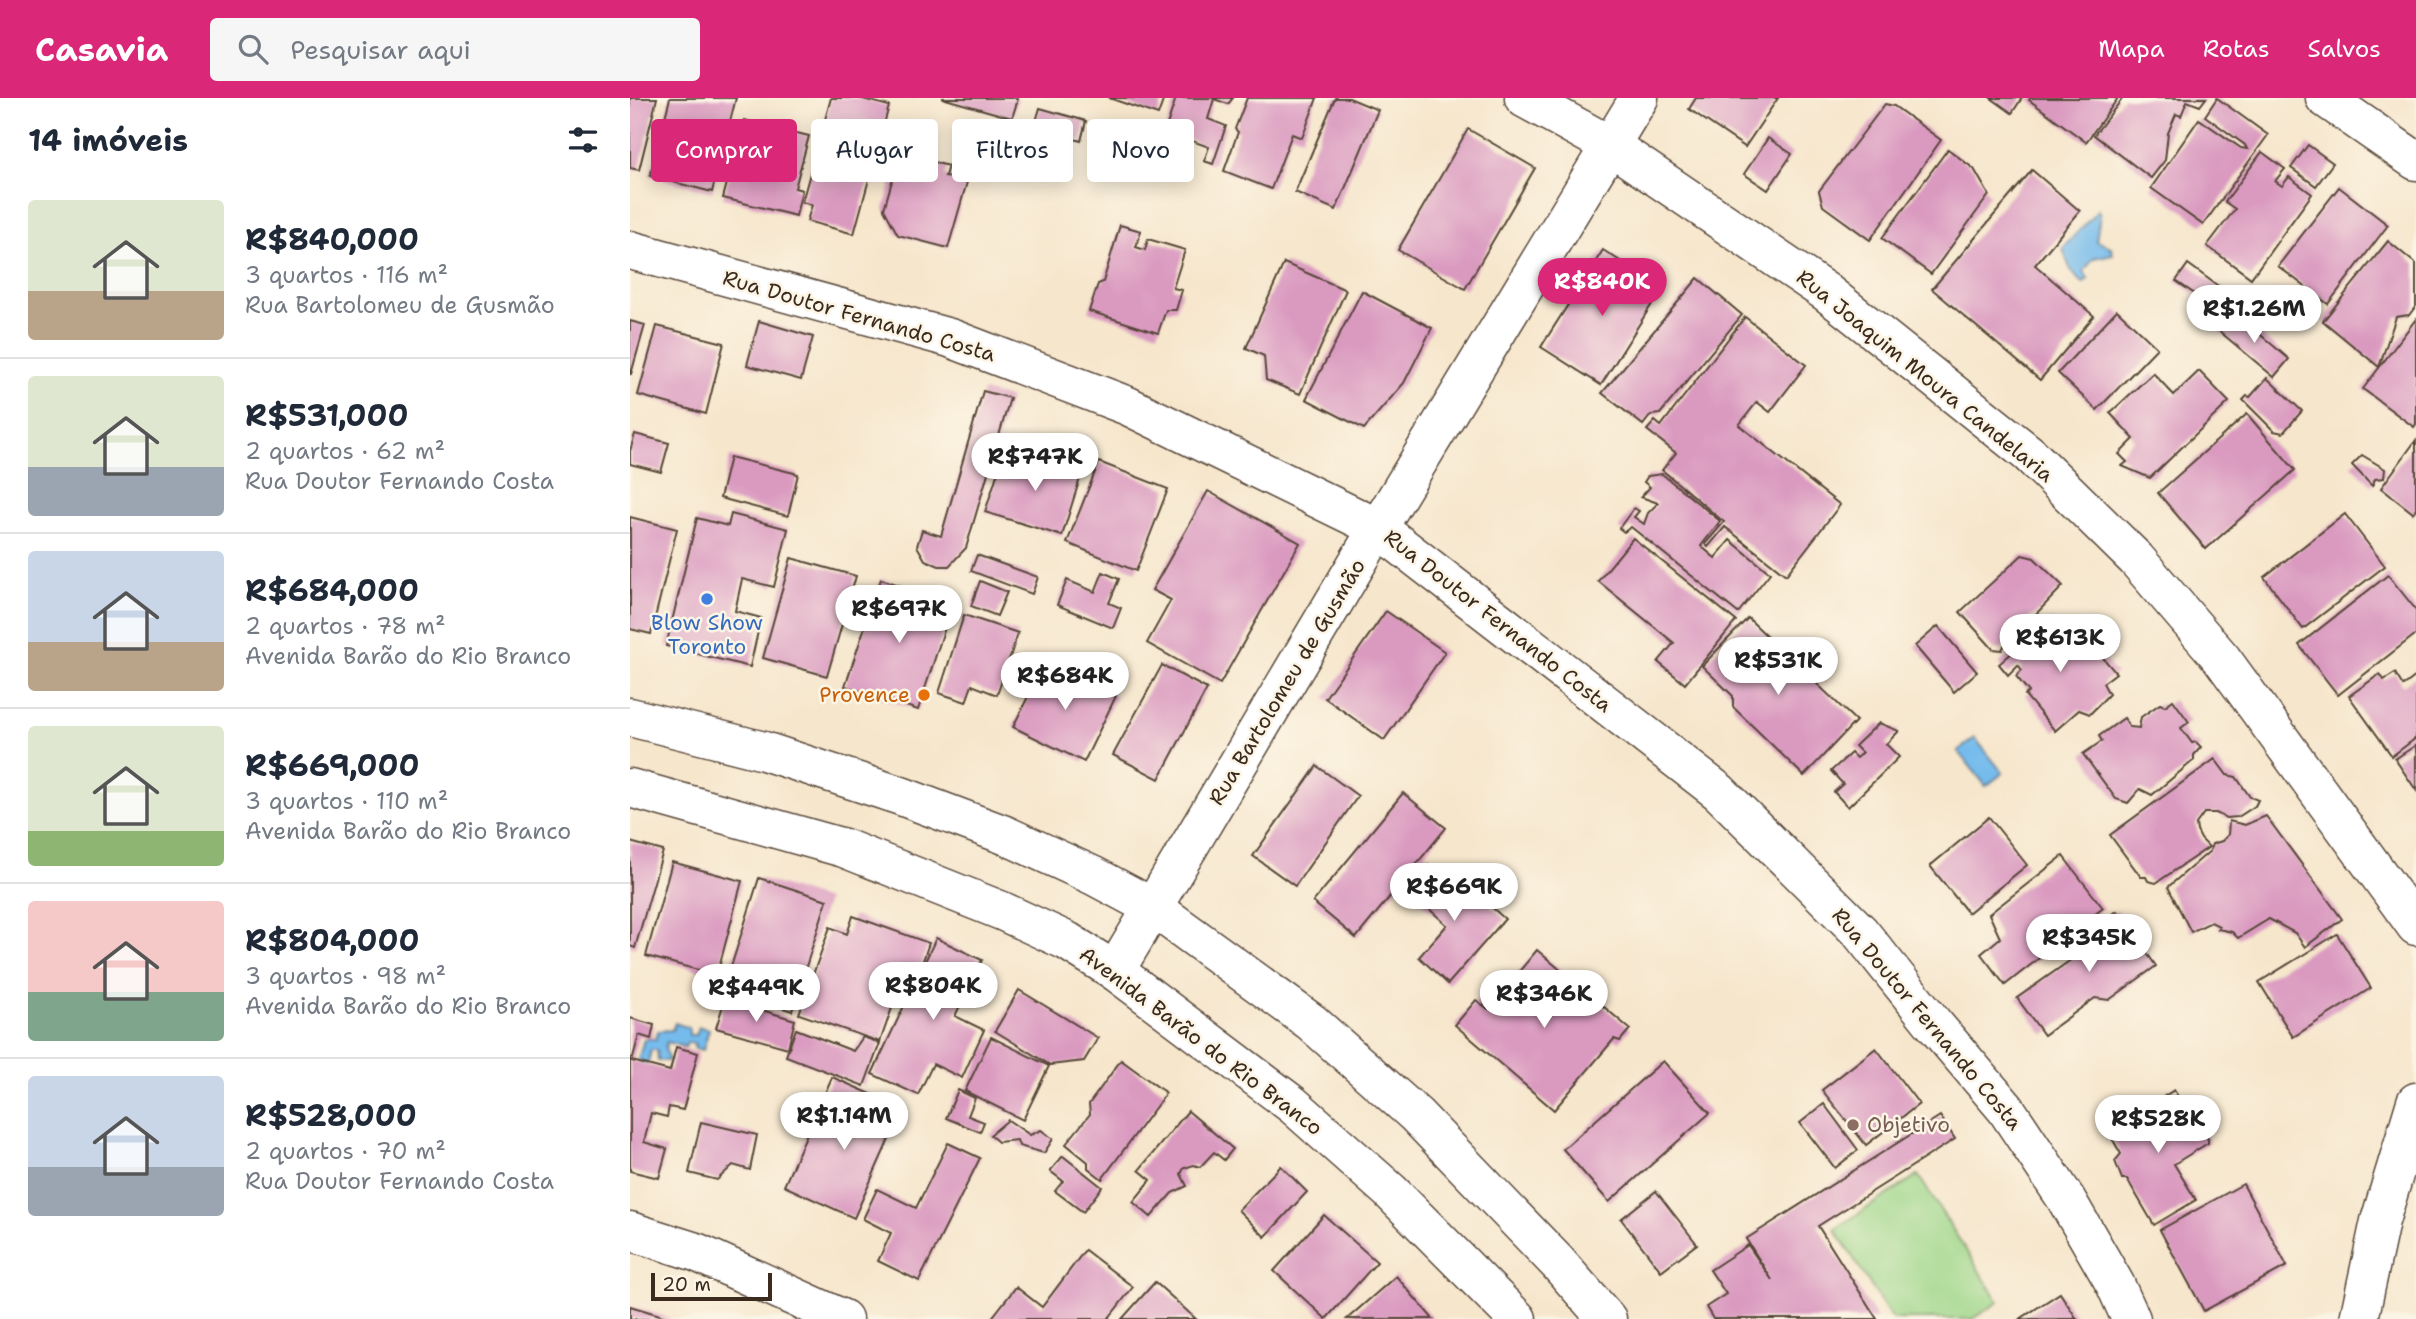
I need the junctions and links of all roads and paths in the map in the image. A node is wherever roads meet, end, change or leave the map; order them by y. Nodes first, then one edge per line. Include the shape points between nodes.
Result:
1 (1524, 98) edge
2 (1639, 98) edge
3 (2325, 98) edge
4 (1611, 146) junction
5 (2416, 160) edge
6 (630, 250) edge
7 (1378, 528) junction
8 (630, 717) edge
9 (630, 788) edge
10 (1154, 908) junction
11 (2416, 926) edge
12 (1115, 971) junction
13 (2416, 1102) edge
14 (630, 1231) edge
15 (843, 1319) edge
16 (1517, 1319) edge
17 (1607, 1319) edge
18 (2131, 1319) edge
19 (2359, 1319) edge

1 - 4 street, Rua Joaquim Moura Candelaria
2 - 4 street, Rua Bartolomeu de Gusmão
3 - 5 street
4 - 7 street, Rua Bartolomeu de Gusmão
4 - 11 street, Rua Joaquim Moura Candelaria via 1826,292 2039,464 2136,559 2222,659
6 - 7 street, Rua Doutor Fernando Costa via 950,338 1128,406
7 - 10 street, Rua Bartolomeu de Gusmão
7 - 18 street, Rua Doutor Fernando Costa via 1719,792 1860,932 2006,1109 2066,1199
8 - 10 street via 764,751 914,801 1005,835
9 - 12 street, Avenida Barão do Rio Branco via 844,848 1002,911 1067,941
10 - 12 street, Rua Bartolomeu de Gusmão
10 - 17 street via 1311,1022 1416,1115
12 - 16 street, Avenida Barão do Rio Branco via 1293,1105 1390,1191
13 - 19 street via 2381,1221
14 - 15 street via 696,1252

